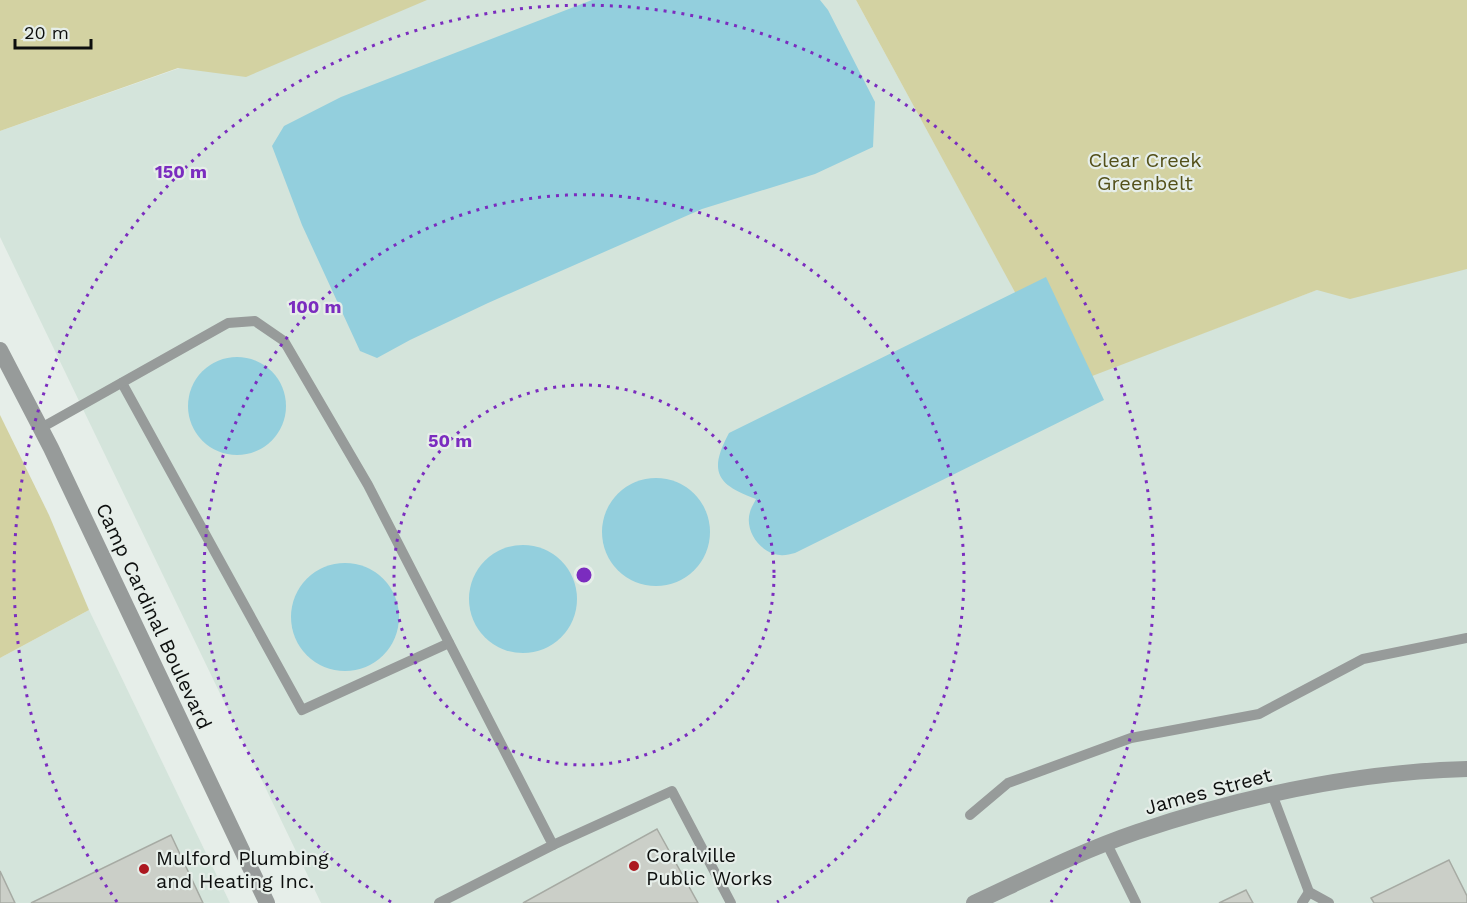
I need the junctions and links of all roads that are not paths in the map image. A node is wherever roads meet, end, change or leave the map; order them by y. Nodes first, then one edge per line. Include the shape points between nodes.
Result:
1 (0, 350) edge
2 (122, 383) junction
3 (41, 428) junction
4 (1467, 638) edge
5 (449, 643) junction
6 (1467, 769) edge
7 (1272, 794) junction
8 (970, 814) dead end
9 (1107, 844) junction
10 (553, 845) junction
11 (1309, 892) junction
12 (267, 903) edge
13 (439, 903) edge
14 (731, 903) edge
15 (974, 903) edge
16 (1136, 903) edge
17 (1302, 903) edge
18 (1329, 903) edge

1 - 3 street, Camp Cardinal Boulevard
2 - 3 lane
2 - 5 lane via 228,323 255,321 284,341 368,485
2 - 5 lane via 302,710
3 - 12 street, Camp Cardinal Boulevard
4 - 8 lane via 1363,659 1259,714 1131,738 1008,783
5 - 10 lane
6 - 7 street, James Street via 1340,781
7 - 9 street, James Street via 1231,803
7 - 11 lane
9 - 15 street, James Street
9 - 16 lane
10 - 13 lane
10 - 14 lane via 672,791
11 - 17 lane
11 - 18 lane

